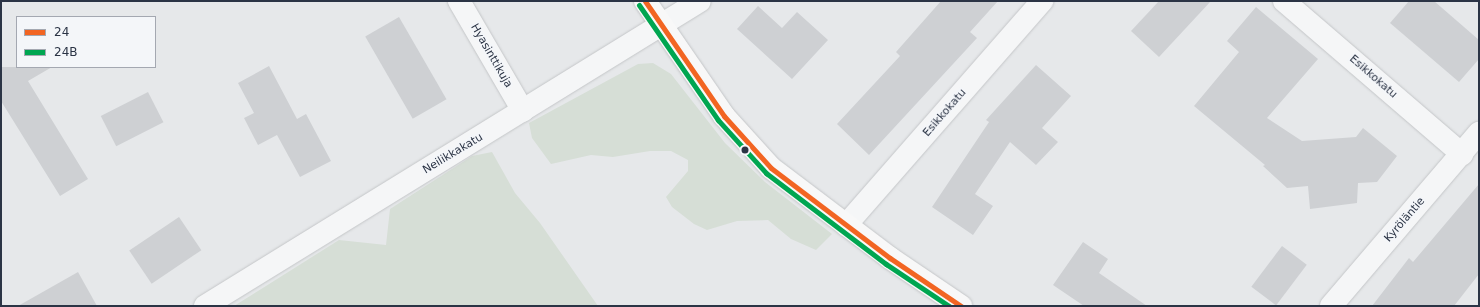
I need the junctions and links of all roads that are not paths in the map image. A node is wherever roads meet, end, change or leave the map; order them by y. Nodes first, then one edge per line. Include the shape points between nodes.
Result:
1 (459, 1) edge
2 (645, 1) edge
3 (700, 1) edge
4 (1042, 1) edge
5 (1284, 1) edge
6 (660, 26) junction
7 (523, 111) junction
8 (1479, 133) edge
9 (1462, 154) junction
10 (846, 225) junction
11 (205, 306) edge
12 (961, 306) edge
13 (1331, 306) edge

1 - 7 street, Hyasinttikuja
2 - 6 street
3 - 6 street, Neilikkakatu
4 - 10 street, Esikkokatu
5 - 9 street, Esikkokatu
6 - 7 street, Neilikkakatu
6 - 10 street via 724,116 771,168
7 - 11 street, Neilikkakatu
8 - 9 street, Kyröläntie
9 - 13 street, Kyröläntie
10 - 12 street

